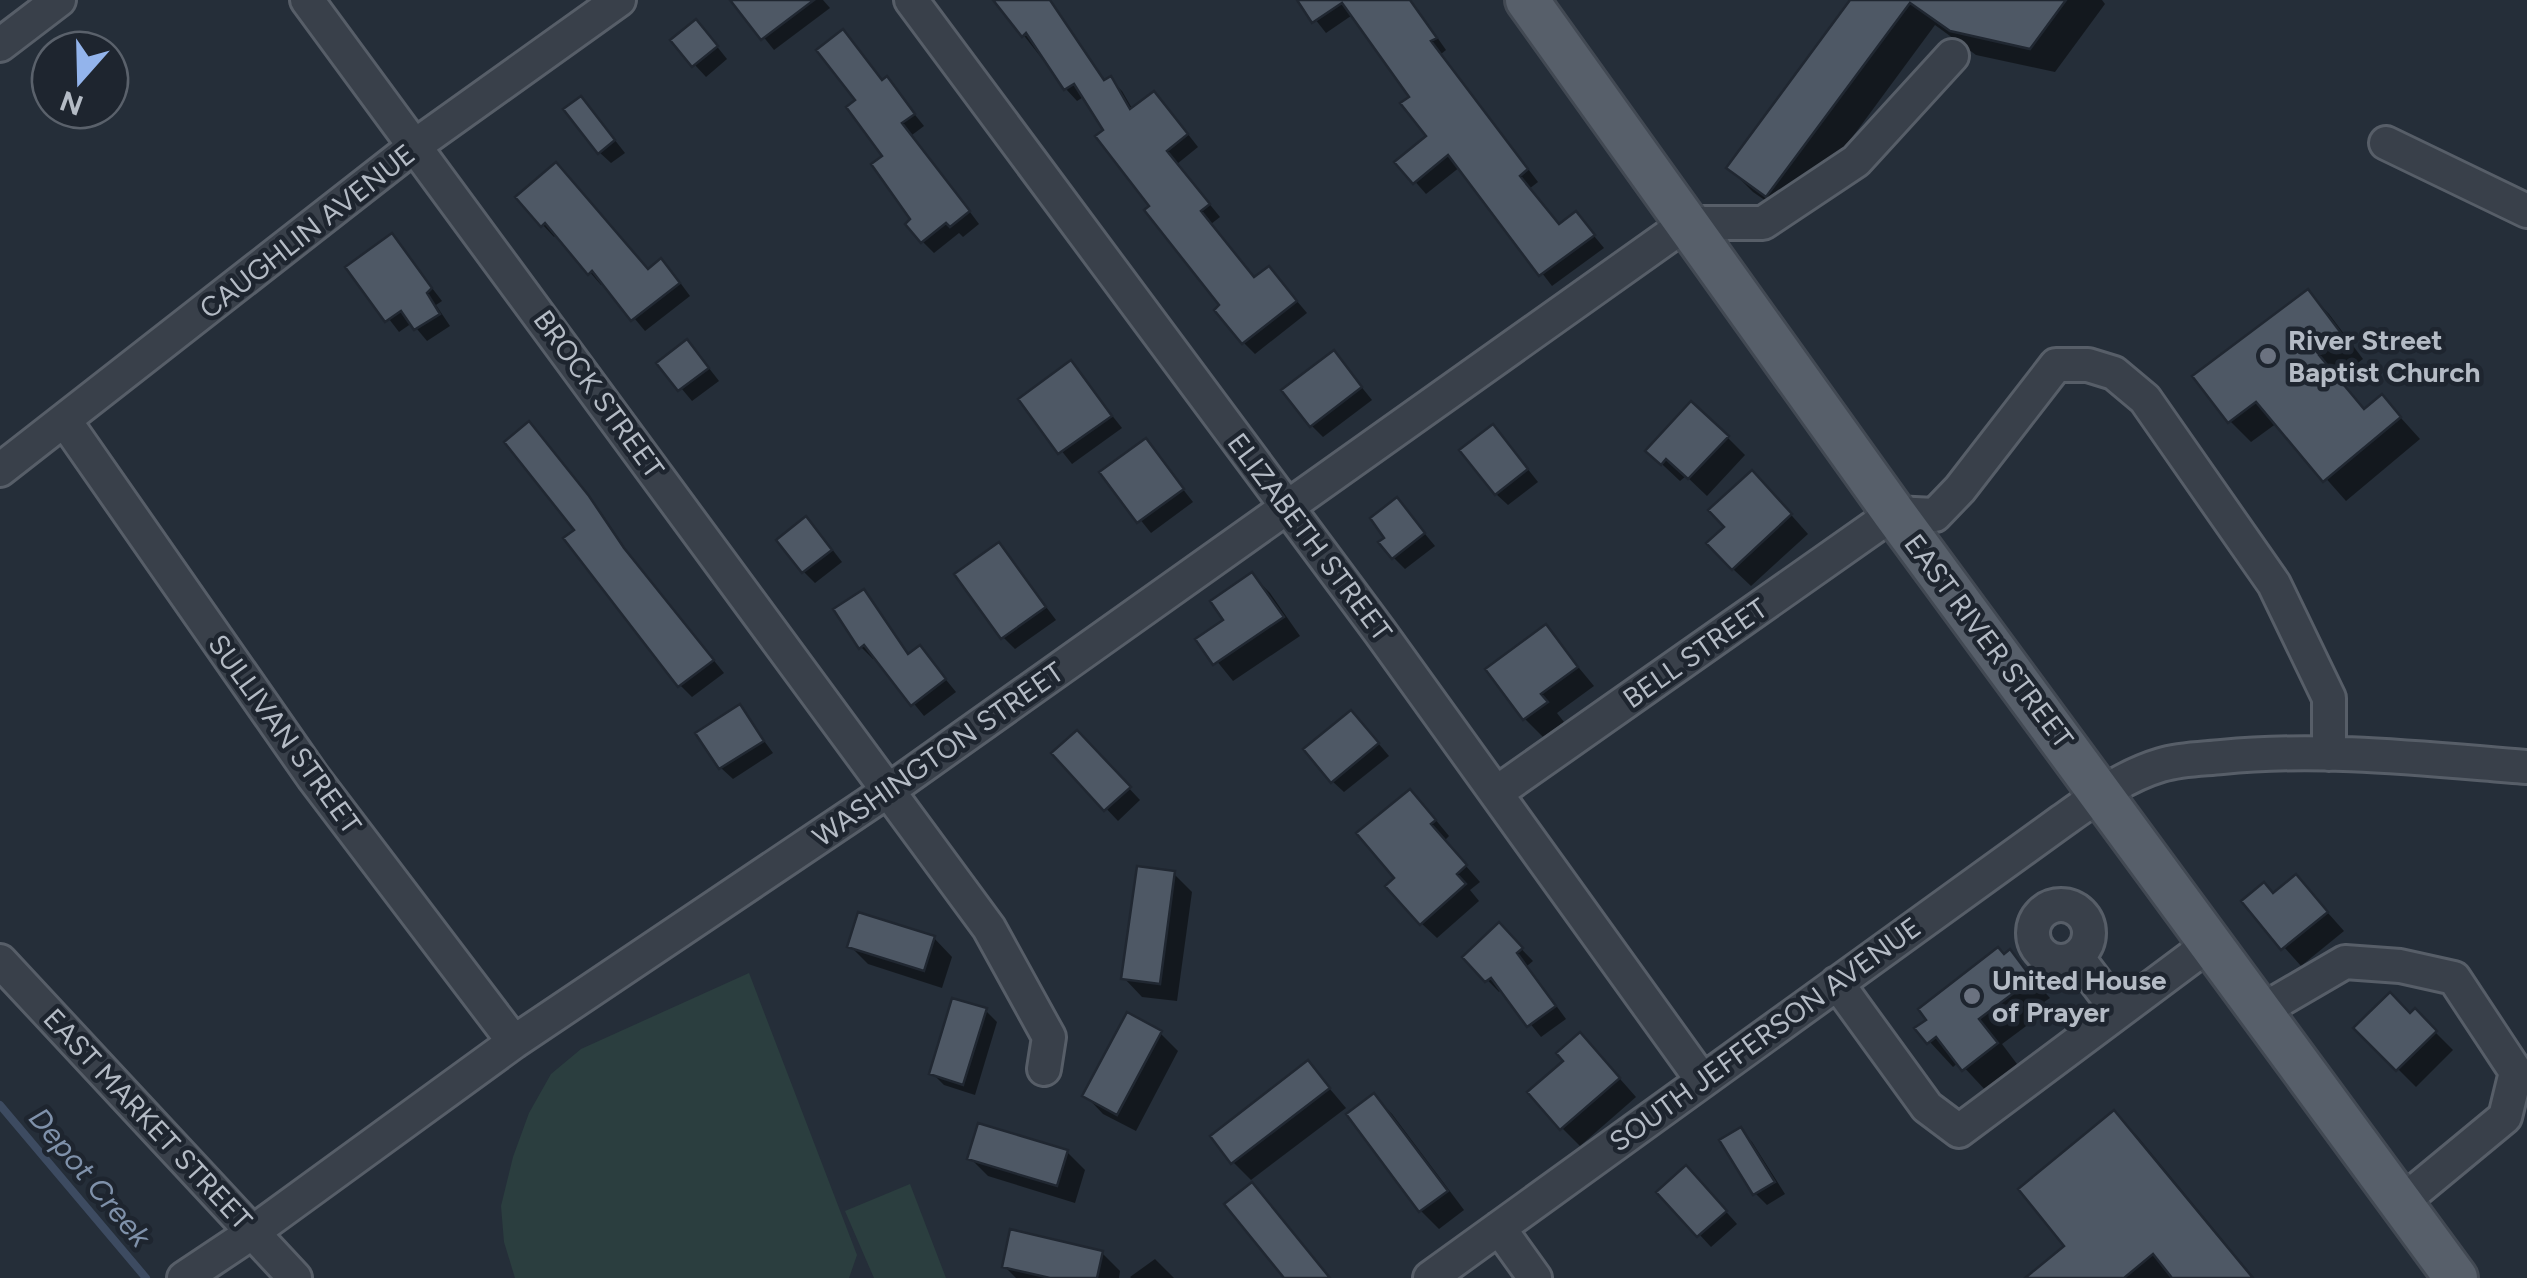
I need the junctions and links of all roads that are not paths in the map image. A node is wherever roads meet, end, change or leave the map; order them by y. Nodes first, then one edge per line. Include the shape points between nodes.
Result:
1 (59, 0) edge
2 (307, 0) edge
3 (619, 0) edge
4 (911, 0) edge
5 (1526, 0) edge
6 (1, 42) edge
7 (1952, 56) dead end
8 (2386, 143) dead end
9 (416, 146) junction
10 (2527, 211) edge
11 (1687, 223) junction
12 (64, 421) junction
13 (0, 470) edge
14 (1286, 507) junction
15 (1894, 513) junction
16 (2329, 754) junction
17 (2527, 767) edge
18 (889, 790) junction
19 (1496, 793) junction
20 (2102, 793) junction
21 (2212, 942) junction
22 (2077, 957) dead end
23 (0, 961) edge
24 (1837, 983) junction
25 (2262, 1011) junction
26 (2118, 1012) junction
27 (514, 1042) junction
28 (1044, 1069) dead end
29 (1702, 1080) junction
30 (2401, 1202) junction
31 (1499, 1228) junction
32 (253, 1232) junction
33 (184, 1278) edge
34 (295, 1278) edge
35 (1430, 1278) edge
36 (1535, 1278) edge
37 (2456, 1278) edge

1 - 6 street
2 - 9 street, BROCK STREET
3 - 9 street, CAUGHLIN AVENUE
4 - 14 street, ELIZABETH STREET
5 - 11 main road, EAST RIVER STREET
7 - 11 street via 1856,162 1764,223
8 - 10 street
9 - 12 street, CAUGHLIN AVENUE
9 - 18 street, BROCK STREET
11 - 14 street, WASHINGTON STREET
11 - 15 main road, EAST RIVER STREET
12 - 13 street, CAUGHLIN AVENUE
12 - 27 street, SULLIVAN STREET via 314,777
14 - 18 street, WASHINGTON STREET
14 - 19 street, ELIZABETH STREET
15 - 16 street via 1935,515 2056,365 2114,373 2144,399 2274,584 2329,698
15 - 19 street, BELL STREET
15 - 20 main road, EAST RIVER STREET
16 - 17 street, SOUTH JEFFERSON AVENUE
16 - 20 street, SOUTH JEFFERSON AVENUE via 2186,760 2136,774
18 - 27 street, WASHINGTON STREET
18 - 28 street, BROCK STREET via 989,928 1049,1037
19 - 29 street, ELIZABETH STREET
20 - 21 main road, EAST RIVER STREET
20 - 24 street, SOUTH JEFFERSON AVENUE
21 - 25 main road, EAST RIVER STREET
21 - 26 street
22 - 26 street
23 - 32 street, EAST MARKET STREET
24 - 26 street via 1927,1107 1959,1130
24 - 29 street, SOUTH JEFFERSON AVENUE
25 - 30 main road, EAST RIVER STREET
25 - 30 street via 2345,962 2454,978 2516,1072 2504,1117
27 - 32 street, WASHINGTON STREET
29 - 31 street, SOUTH JEFFERSON AVENUE
30 - 37 main road, EAST RIVER STREET
31 - 35 street, SOUTH JEFFERSON AVENUE
31 - 36 street
32 - 33 street, WASHINGTON STREET
32 - 34 street, EAST MARKET STREET

